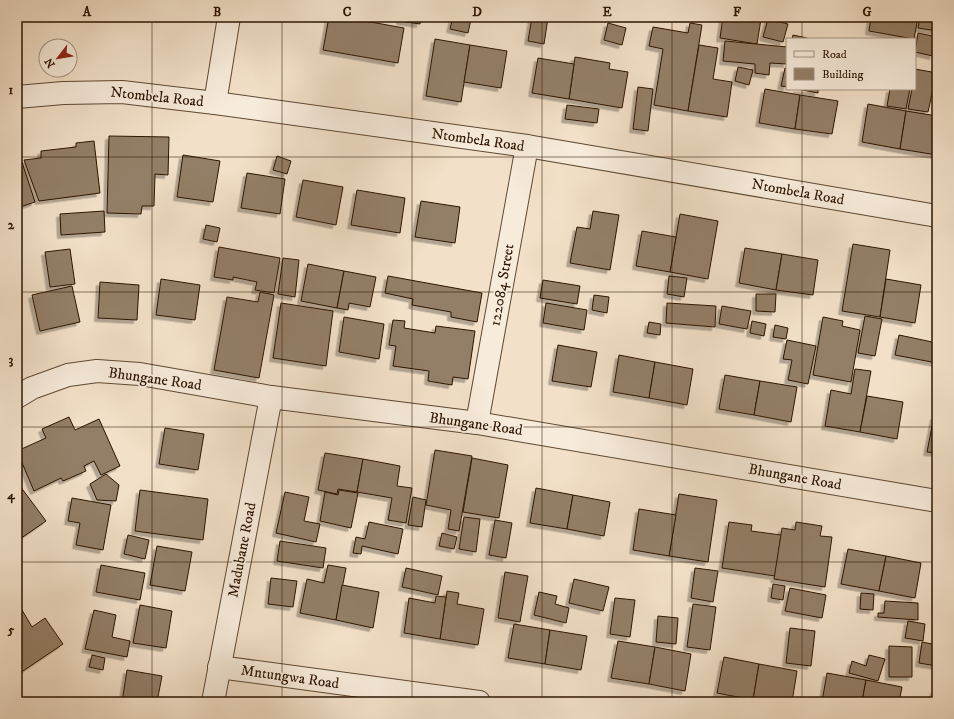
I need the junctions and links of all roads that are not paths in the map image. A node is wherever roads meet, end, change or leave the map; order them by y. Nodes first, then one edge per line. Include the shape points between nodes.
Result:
1 (229, 17) edge
2 (17, 97) edge
3 (215, 103) junction
4 (528, 146) junction
5 (937, 216) edge
6 (17, 397) edge
7 (271, 397) junction
8 (477, 423) junction
9 (937, 501) edge
10 (219, 668) junction
11 (214, 702) edge
12 (479, 702) edge

1 - 3 street
2 - 3 street, Ntombela Road via 122,92
3 - 4 street, Ntombela Road
4 - 5 street, Ntombela Road
4 - 8 street, 122084 Street
6 - 7 street, Bhungane Road via 32,388 68,375 97,371 140,374
7 - 8 street, Bhungane Road
7 - 10 street, Madubane Road
8 - 9 street, Bhungane Road
10 - 11 street, Madubane Road
10 - 12 street, Mntungwa Road

